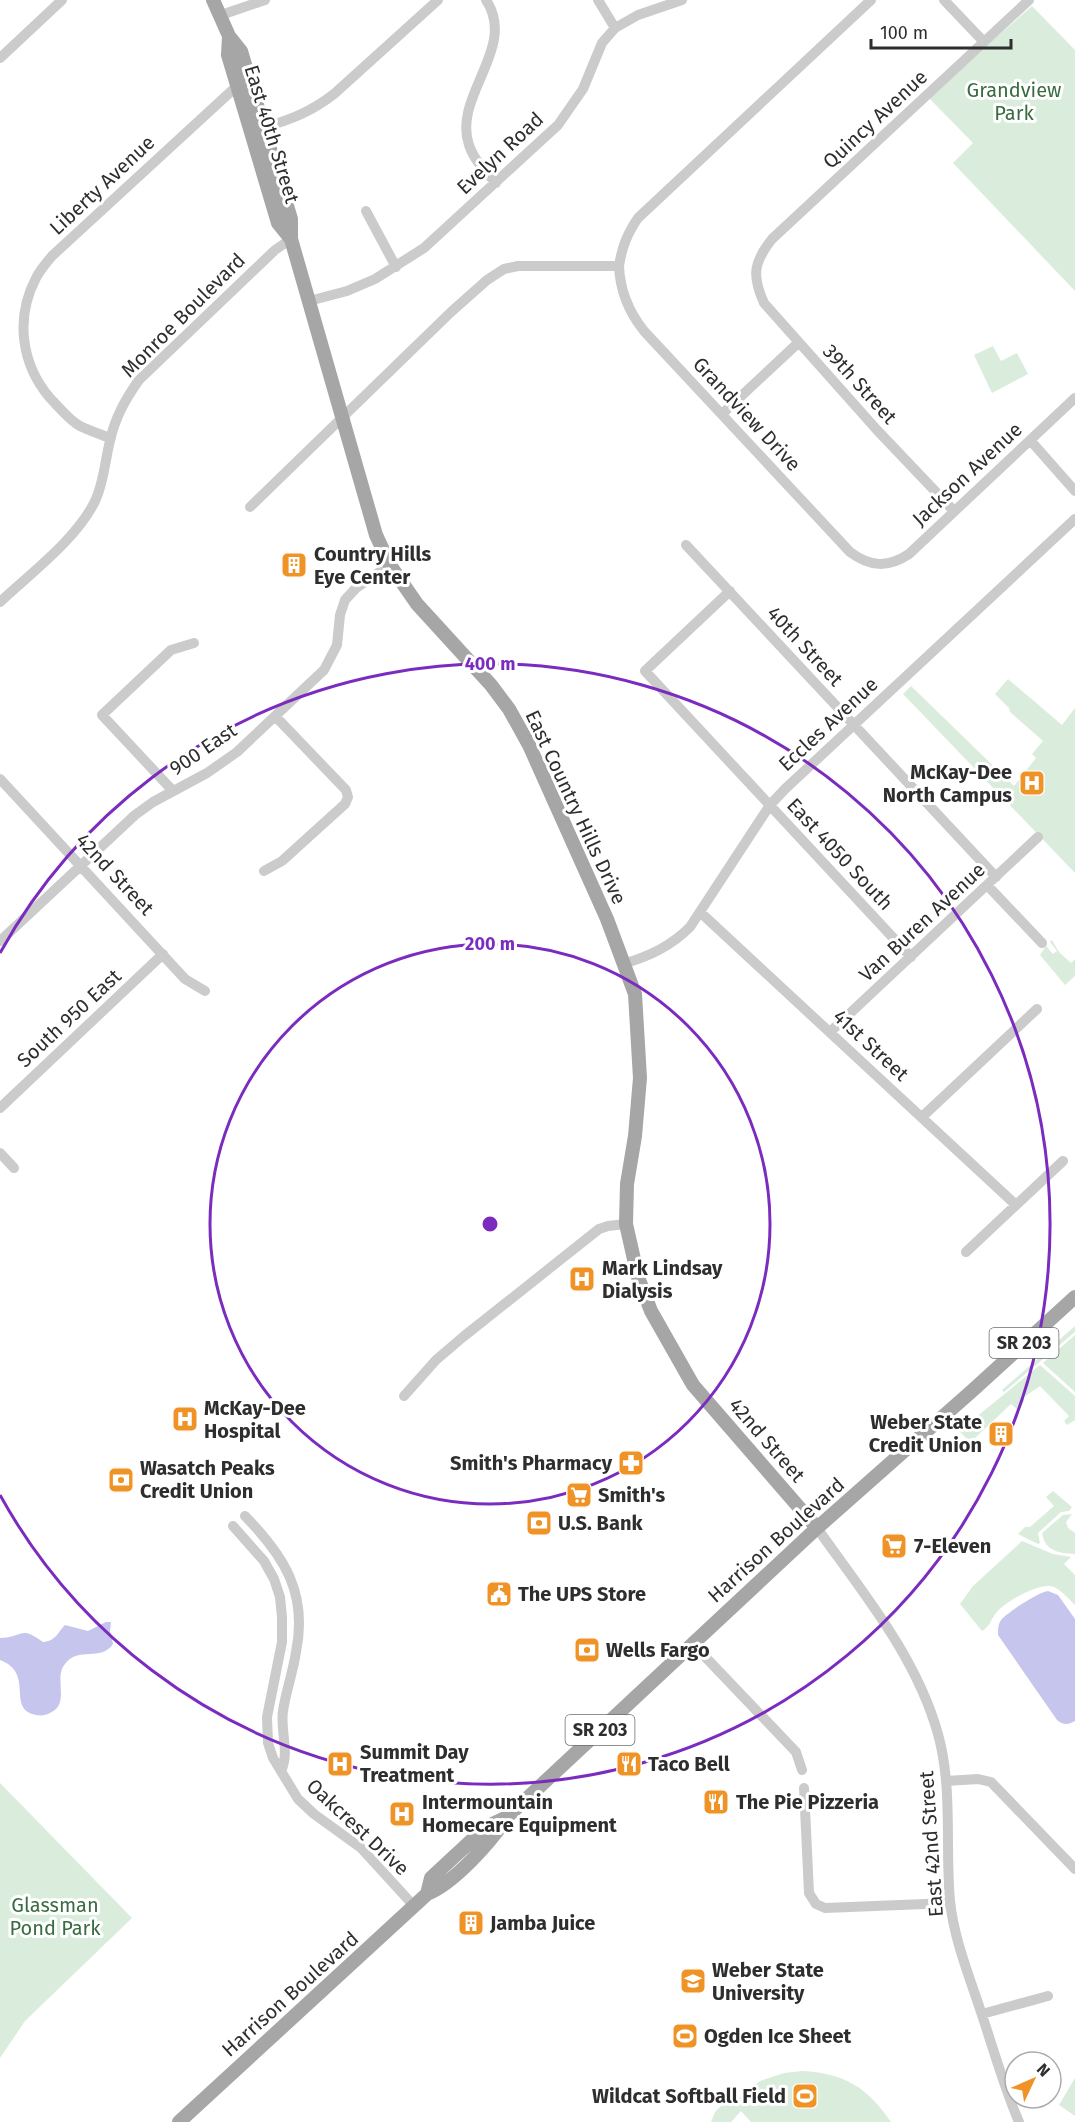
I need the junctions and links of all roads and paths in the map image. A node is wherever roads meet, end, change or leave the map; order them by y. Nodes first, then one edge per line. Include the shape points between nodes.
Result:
1 (62, 0) edge
2 (213, 0) edge
3 (265, 0) edge
4 (438, 0) edge
5 (486, 0) edge
6 (598, 0) edge
7 (682, 0) edge
8 (871, 0) edge
9 (944, 0) edge
10 (1029, 0) edge
11 (220, 15) junction
12 (615, 28) junction
13 (229, 36) junction
14 (984, 42) junction
15 (0, 58) edge
16 (238, 85) junction
17 (264, 127) junction
18 (496, 183) junction
19 (366, 211) dead end
20 (291, 239) junction
21 (619, 266) junction
22 (396, 267) junction
23 (755, 272) joint
24 (309, 301) junction
25 (798, 343) junction
26 (1075, 398) edge
27 (722, 414) junction
28 (343, 416) junction
29 (110, 438) junction
30 (1030, 440) junction
31 (1075, 491) edge
32 (250, 507) dead end
33 (954, 511) junction
34 (1075, 519) edge
35 (686, 544) dead end
36 (390, 565) junction
37 (878, 565) joint
38 (730, 591) junction
39 (0, 602) edge
40 (194, 643) dead end
41 (275, 716) junction
42 (855, 725) junction
43 (0, 780) edge
44 (173, 791) junction
45 (770, 805) junction
46 (1038, 837) dead end
47 (81, 866) junction
48 (264, 871) dead end
49 (996, 877) junction
50 (987, 885) junction
51 (700, 912) junction
52 (0, 941) edge
53 (1042, 943) dead end
54 (163, 954) junction
55 (911, 957) junction
56 (623, 964) junction
57 (205, 991) dead end
58 (1037, 1009) dead end
59 (830, 1032) junction
60 (0, 1108) edge
61 (922, 1117) junction
62 (0, 1153) edge
63 (1063, 1161) dead end
64 (14, 1168) dead end
65 (1016, 1205) junction
66 (626, 1224) junction
67 (966, 1252) dead end
68 (1075, 1297) edge
69 (404, 1396) dead end
70 (244, 1516) dead end
71 (232, 1526) dead end
72 (817, 1528) junction
73 (692, 1642) junction
74 (910, 1666) joint
75 (802, 1770) dead end
76 (281, 1771) junction
77 (946, 1781) junction
78 (804, 1788) dead end
79 (1075, 1869) edge
80 (950, 1903) junction
81 (414, 1906) junction
82 (1048, 1996) dead end
83 (982, 2014) junction
84 (178, 2122) edge
85 (1019, 2122) edge

1 - 15 street
2 - 11 main road, East 40th Street
3 - 11 street
4 - 17 street via 316,108
5 - 18 street via 493,14 495,35 469,107 466,127 473,155
6 - 12 street
7 - 12 street, Evelyn Road via 638,15
8 - 21 street, Grandview Drive via 638,218 622,247
9 - 14 street
10 - 14 street, Quincy Avenue
11 - 13 main road, East 40th Street
12 - 18 street, Evelyn Road via 602,43 583,89 558,125
13 - 16 main road, East 40th Street via 228,56
13 - 17 main road, East 40th Street via 241,51
14 - 23 street, Quincy Avenue via 772,239
16 - 20 main road, East 40th Street via 278,223
16 - 29 street, Liberty Avenue via 52,256 36,277 25,304 22,331 28,360 40,385 78,425
17 - 20 main road, East 40th Street via 291,219
18 - 22 street, Evelyn Road via 424,248
19 - 22 street
20 - 24 main road, East 40th Street
20 - 29 street, Monroe Boulevard via 139,380 125,398
21 - 27 street, Grandview Drive via 624,296 635,320
21 - 28 street via 504,268 451,312
22 - 24 street, Evelyn Road via 347,291
23 - 25 street, 39th Street via 764,303
24 - 28 main road, East 40th Street
25 - 27 street
25 - 33 street, 39th Street
26 - 30 street, Jackson Avenue
27 - 37 street, Grandview Drive via 850,552
28 - 32 street
28 - 36 main road, East Country Hills Drive via 376,535
29 - 39 street, Monroe Boulevard via 104,478 86,518
30 - 31 street
30 - 33 street, Jackson Avenue
33 - 37 street, Jackson Avenue via 909,554
34 - 42 street, Eccles Avenue
35 - 38 street, 40th Street
36 - 41 street, 900 East via 345,600 337,645 324,669
36 - 56 main road, East Country Hills Drive via 417,604 509,709 607,919
38 - 42 street, 40th Street
38 - 45 street, East 4050 South via 645,671
40 - 44 street via 171,650 102,715
41 - 44 street, 900 East via 237,752
41 - 48 street via 346,790 348,797 282,861
42 - 45 street, Eccles Avenue
42 - 49 street, 40th Street
43 - 47 street, 42nd Street
44 - 47 street, 900 East via 135,815
45 - 51 street, Eccles Avenue
45 - 55 street, East 4050 South
46 - 49 street, Van Buren Avenue
47 - 52 street, 900 East
47 - 54 street, 42nd Street
49 - 50 street, Van Buren Avenue
50 - 53 street
50 - 55 street, Van Buren Avenue
51 - 56 street, Eccles Avenue via 670,944
51 - 59 street, 41st Street
54 - 57 street, 42nd Street via 185,979
54 - 60 street, South 950 East
55 - 59 street, Van Buren Avenue
56 - 66 main road, East Country Hills Drive via 634,994 640,1078
58 - 61 street
59 - 61 street, 41st Street
61 - 65 street, 41st Street
62 - 64 street
63 - 65 street
65 - 67 street
66 - 69 street via 599,1229 436,1360
66 - 72 main road, 42nd Street via 651,1311 693,1385
68 - 72 main road, Harrison Boulevard / SR 203
70 - 76 street, Oakcrest Drive via 282,1560 298,1605 298,1645 283,1714 285,1752
71 - 76 street, Oakcrest Drive via 264,1561 280,1597 282,1642 269,1698 267,1730 270,1751
72 - 73 main road, Harrison Boulevard / SR 203
72 - 74 street, 42nd Street via 883,1619
73 - 75 street via 796,1752
73 - 81 main road, Harrison Boulevard / SR 203 via 507,1817 486,1827 431,1878 427,1894
74 - 77 street, East 42nd Street via 938,1734
76 - 81 street, Oakcrest Drive via 306,1807 361,1848
77 - 79 street via 991,1782
77 - 80 street, East 42nd Street
78 - 80 street via 809,1893 816,1904 825,1908
80 - 83 street, East 42nd Street via 961,1952
81 - 84 main road, Harrison Boulevard / SR 203
82 - 83 street
83 - 85 street, East 42nd Street

